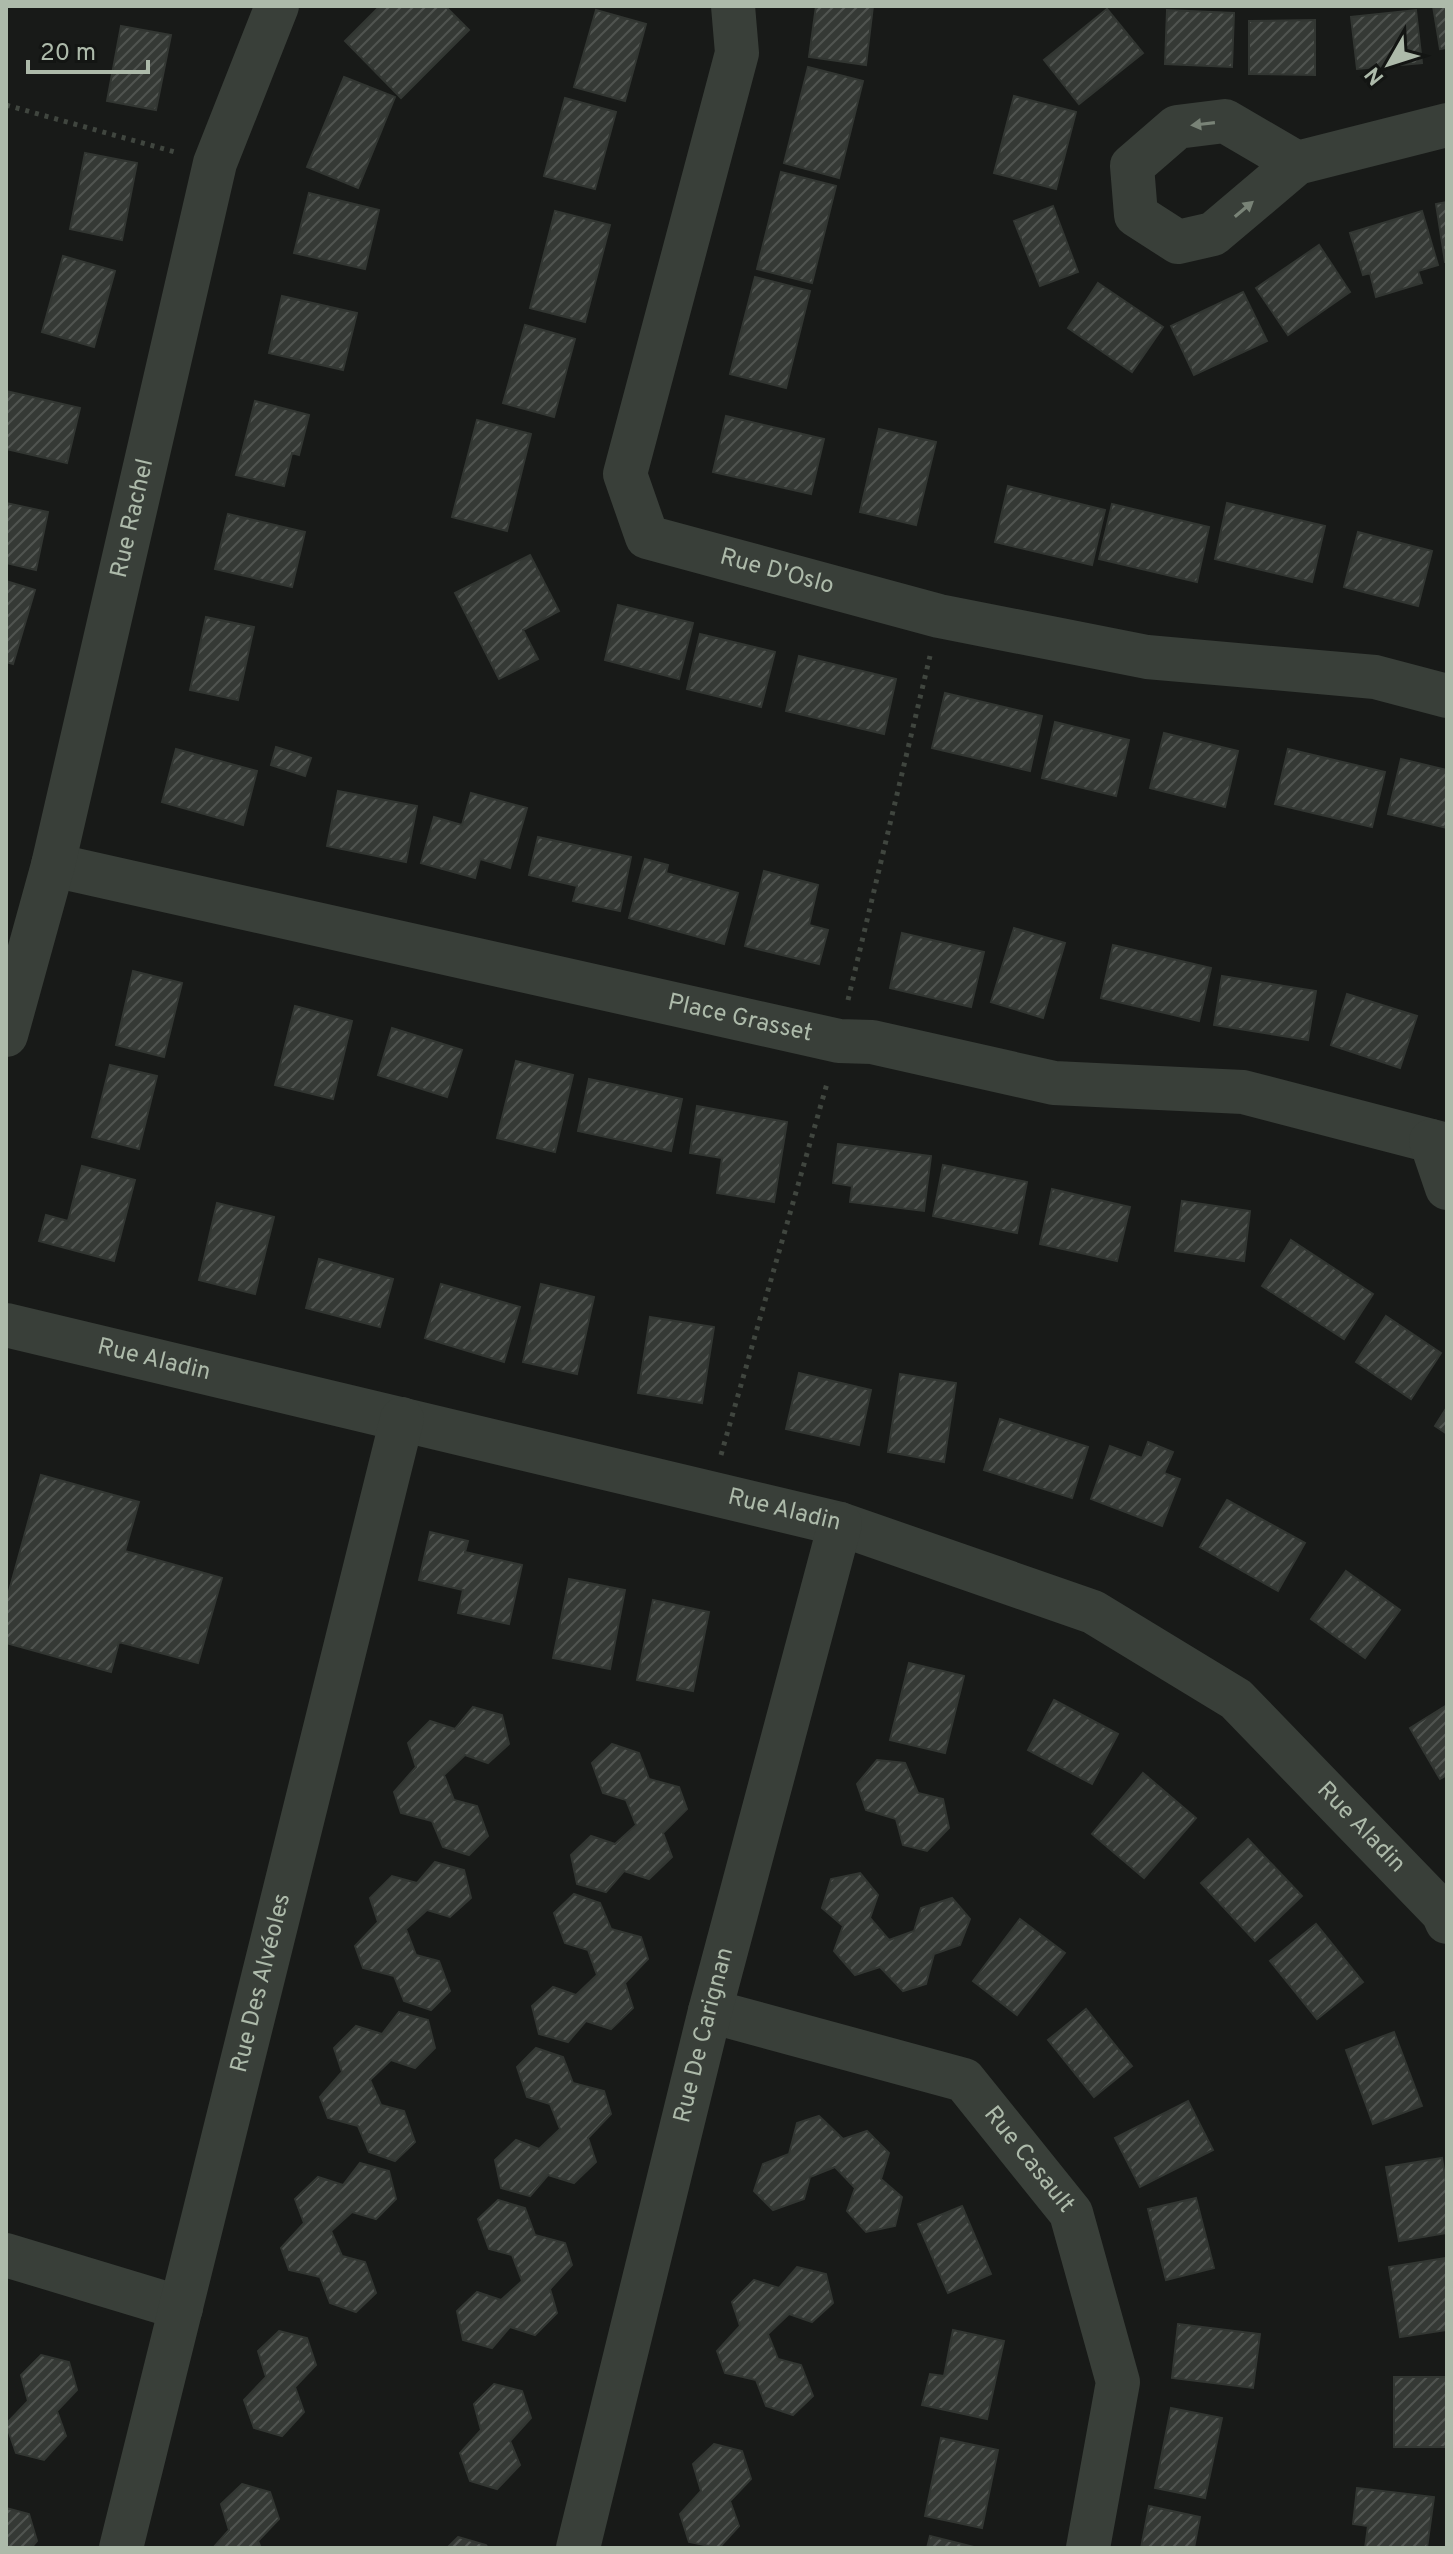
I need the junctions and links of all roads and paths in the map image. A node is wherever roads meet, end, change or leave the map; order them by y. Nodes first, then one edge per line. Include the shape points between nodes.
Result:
1 (277, 6) edge
2 (733, 6) edge
3 (6, 105) edge
4 (1447, 125) edge
5 (215, 163) junction
6 (1297, 163) dead end
7 (1447, 696) edge
8 (53, 865) junction
9 (6, 1035) edge
10 (1439, 1143) edge
11 (1447, 1188) edge
12 (6, 1325) edge
13 (402, 1419) junction
14 (840, 1524) junction
15 (1446, 1915) edge
16 (710, 2011) junction
17 (6, 2255) edge
18 (181, 2308) junction
19 (121, 2548) edge
20 (578, 2548) edge
21 (1088, 2548) edge

1 - 5 street, Rue Rachel
2 - 7 street, Rue D'Oslo via 737,53 625,474 647,537 939,616 1132,655 1375,677
3 - 5 path
4 - 6 street
5 - 8 street, Rue Rachel
8 - 9 street, Rue Rachel
8 - 10 street, Place Grasset via 839,1041 872,1042 1054,1083 1243,1092
10 - 11 street, Place Grasset
12 - 13 street, Rue Aladin
13 - 14 street, Rue Aladin
13 - 18 street, Rue Des Alvéoles
14 - 15 street, Rue Aladin via 1093,1612 1236,1699
14 - 16 street, Rue De Carignan
16 - 20 street, Rue De Carignan
16 - 21 street, Rue Casault via 964,2080 1071,2213 1118,2382
17 - 18 street
18 - 19 street, Rue Des Alvéoles

